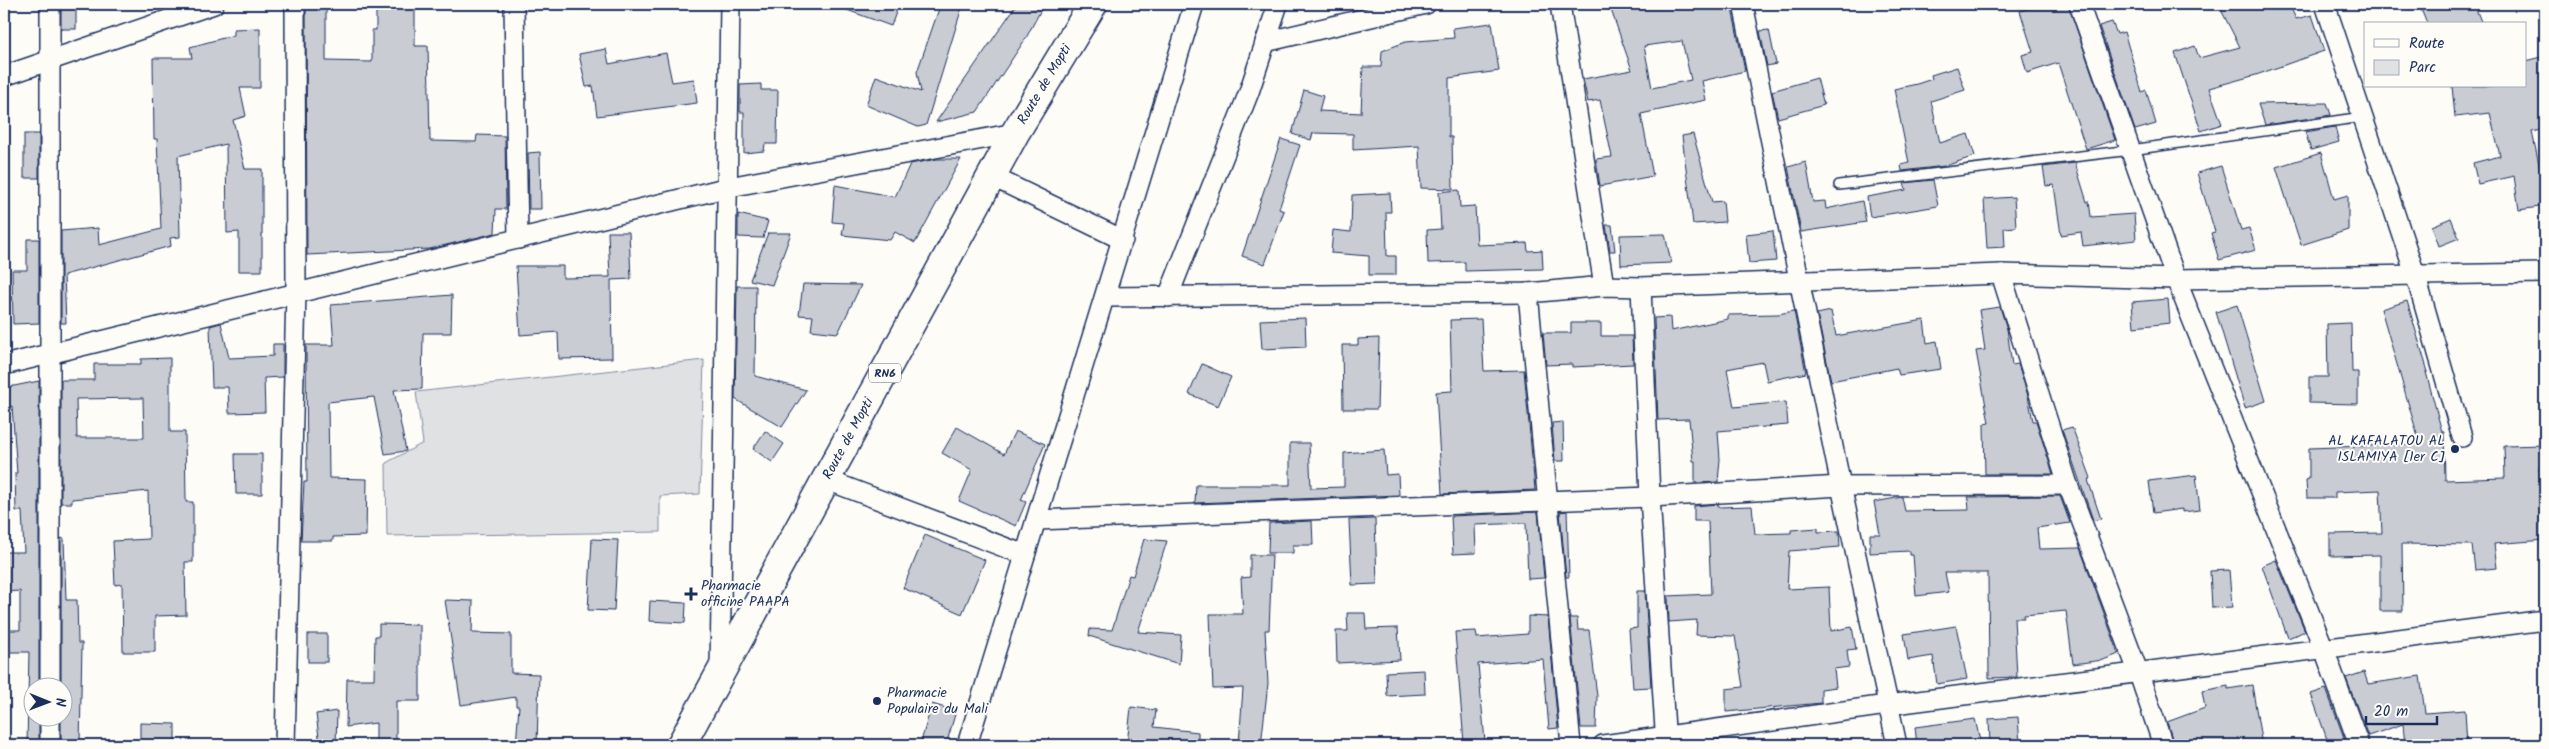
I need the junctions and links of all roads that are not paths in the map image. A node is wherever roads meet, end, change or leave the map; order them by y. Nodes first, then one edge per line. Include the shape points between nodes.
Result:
1 (50, 4) edge
2 (214, 4) edge
3 (295, 4) edge
4 (514, 4) edge
5 (730, 4) edge
6 (1093, 4) edge
7 (1194, 4) edge
8 (1278, 4) edge
9 (1426, 4) edge
10 (1560, 4) edge
11 (1743, 4) edge
12 (2079, 4) edge
13 (2325, 4) edge
14 (1265, 42) junction
15 (50, 62) junction
16 (4, 76) edge
17 (2362, 117) junction
18 (1015, 133) junction
19 (2131, 150) junction
20 (991, 176) junction
21 (1839, 185) dead end
22 (729, 187) junction
23 (518, 238) junction
24 (1122, 240) junction
25 (2545, 273) edge
26 (2001, 274) junction
27 (2416, 277) junction
28 (2176, 279) junction
29 (1800, 282) junction
30 (1604, 286) junction
31 (1641, 288) junction
32 (296, 292) junction
33 (1528, 293) junction
34 (1105, 297) junction
35 (1168, 297) junction
36 (50, 355) junction
37 (4, 365) edge
38 (2462, 437) dead end
39 (827, 480) junction
40 (2068, 485) junction
41 (1841, 486) junction
42 (1650, 498) junction
43 (1547, 500) junction
44 (1036, 520) junction
45 (1026, 555) junction
46 (2545, 620) edge
47 (2324, 649) junction
48 (2139, 674) junction
49 (50, 676) edge
50 (719, 678) junction
51 (1887, 705) junction
52 (50, 726) edge
53 (1666, 741) edge
54 (50, 745) edge
55 (285, 745) edge
56 (681, 745) edge
57 (967, 745) edge
58 (1572, 745) edge
59 (1602, 745) edge
60 (1897, 745) edge
61 (2162, 745) edge
62 (2359, 745) edge

1 - 15 street
2 - 15 street
3 - 32 street
4 - 23 street
5 - 22 street
6 - 18 highway, Route de Mopti / RN6
7 - 24 street
8 - 14 street
9 - 14 street
10 - 30 street
11 - 29 street
12 - 19 street
13 - 17 street
14 - 35 street via 1250,92
15 - 16 street
15 - 36 street
17 - 19 lane
17 - 27 street
18 - 20 highway, Route de Mopti / RN6
18 - 22 street
19 - 21 lane
19 - 28 street
20 - 24 street
20 - 39 highway, Route de Mopti / RN6
22 - 23 street
22 - 50 street
23 - 32 street
24 - 34 street
25 - 27 street
26 - 28 street
26 - 29 street
26 - 40 street
27 - 28 street
27 - 38 street
28 - 47 street
29 - 31 street
29 - 41 street
30 - 31 street
30 - 33 street
31 - 42 street
32 - 36 street
32 - 55 street
33 - 35 street
33 - 43 street
34 - 35 street
34 - 44 street
36 - 37 street
36 - 49 street
39 - 45 street
39 - 50 highway, Route de Mopti / RN6
40 - 41 street
40 - 48 street
41 - 42 street
41 - 51 street
42 - 43 street
42 - 53 street
43 - 44 street
43 - 58 street
44 - 45 street
45 - 57 street
46 - 47 street
47 - 48 street
47 - 62 street
48 - 51 street
48 - 61 street
50 - 56 highway, Route de Mopti / RN6
51 - 53 street
51 - 60 street
52 - 54 street
53 - 59 street

